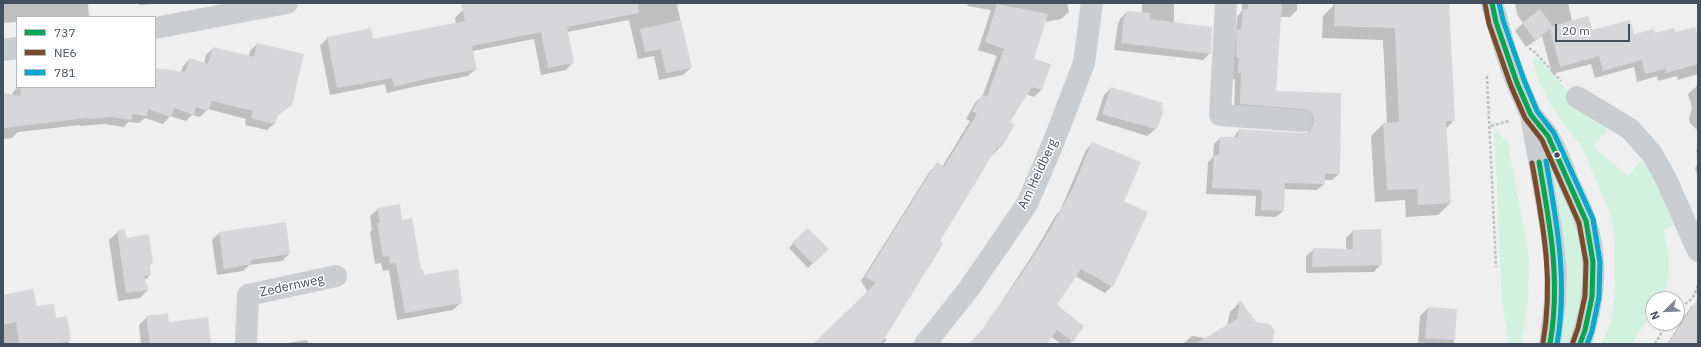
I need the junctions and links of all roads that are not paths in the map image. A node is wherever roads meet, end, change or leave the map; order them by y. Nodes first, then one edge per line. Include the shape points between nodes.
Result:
1 (287, 3) edge
2 (1092, 3) edge
3 (1226, 3) edge
4 (1492, 3) edge
5 (156, 28) edge
6 (16, 48) edge
7 (3, 50) edge
8 (1576, 97) road end
9 (1530, 115) junction
10 (1302, 121) dead end
11 (1698, 251) edge
12 (336, 276) dead end
13 (246, 344) edge
14 (925, 344) edge
15 (1550, 344) edge
16 (1580, 344) edge

1 - 5 street
2 - 14 street, Am Heidberg via 1084,63 1027,204 968,290
3 - 10 street via 1220,115
4 - 9 street via 1506,53
6 - 7 street
8 - 11 street via 1630,129 1652,154 1666,178
9 - 15 street via 1556,270
9 - 16 street via 1548,136 1586,221 1593,262 1592,297
12 - 13 street, Zedernweg via 248,295

